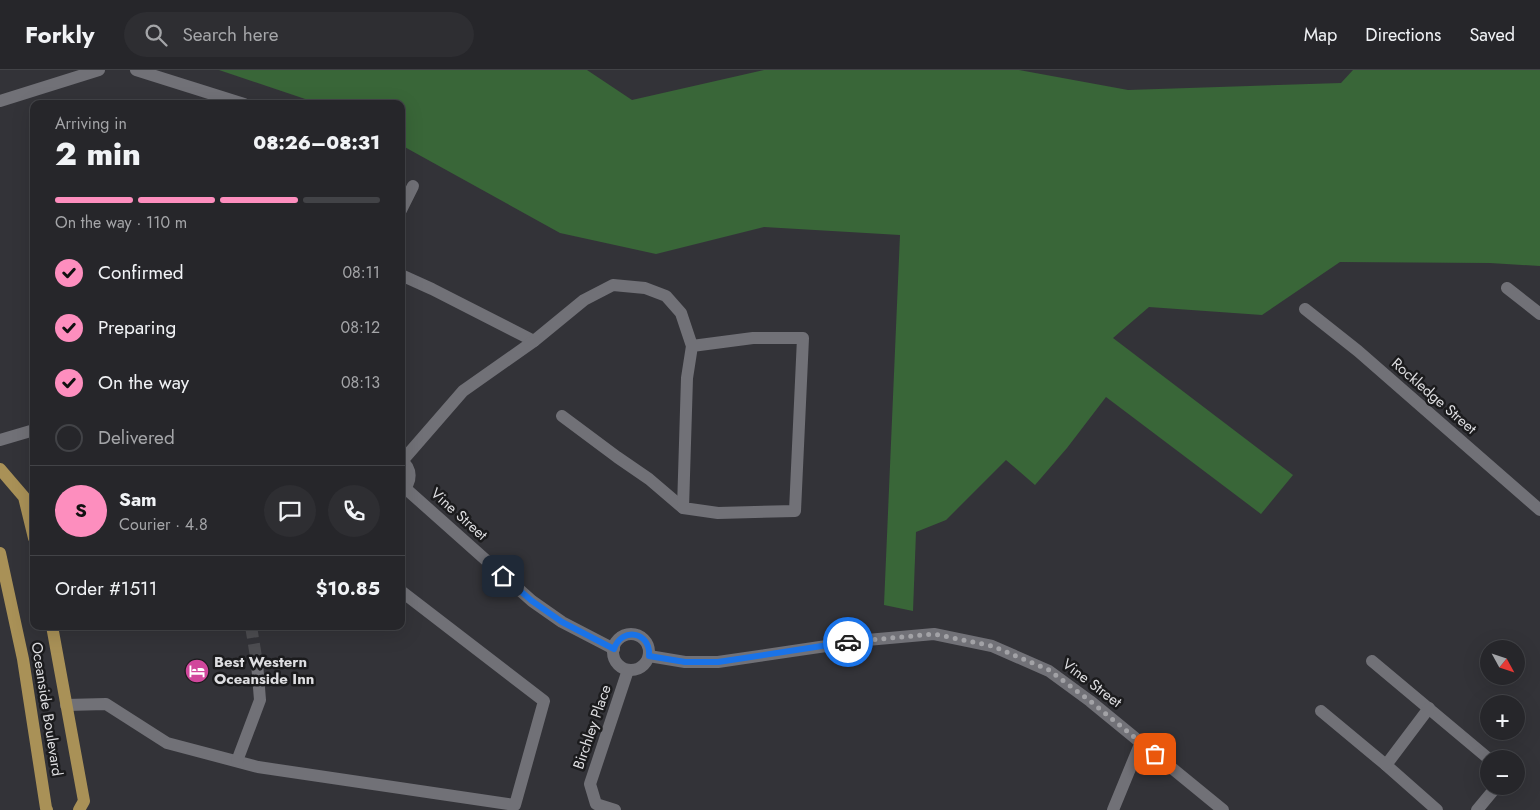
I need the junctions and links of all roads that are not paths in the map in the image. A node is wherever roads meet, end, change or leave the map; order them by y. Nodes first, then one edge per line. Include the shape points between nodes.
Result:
1 (99, 70) edge
2 (136, 70) edge
3 (231, 100) edge
4 (0, 101) edge
5 (413, 186) dead end
6 (405, 202) edge
7 (405, 277) edge
8 (1507, 288) dead end
9 (1305, 309) dead end
10 (1540, 314) edge
11 (534, 341) junction
12 (692, 346) junction
13 (562, 416) dead end
14 (30, 431) edge
15 (0, 440) edge
16 (405, 457) edge
17 (405, 464) edge
18 (0, 469) edge
19 (405, 487) edge
20 (405, 492) edge
21 (683, 508) junction
22 (1540, 510) edge
23 (30, 512) edge
24 (0, 553) edge
25 (405, 594) edge
26 (53, 630) edge
27 (614, 649) junction
28 (649, 656) junction
29 (1372, 661) dead end
30 (258, 663) tunnel mouth
31 (628, 670) junction
32 (66, 705) junction
33 (1429, 708) junction
34 (1321, 711) dead end
35 (1141, 742) junction
36 (1480, 751) edge
37 (237, 761) junction
38 (1386, 765) junction
39 (1490, 795) edge
40 (47, 810) edge
41 (79, 810) edge
42 (615, 810) edge
43 (1113, 810) edge
44 (1223, 810) edge
45 (1437, 810) edge
46 (1477, 810) edge

1 - 4 street
2 - 3 street
5 - 6 street
7 - 11 street
8 - 10 street
9 - 22 street, Rockledge Street
11 - 12 street via 584,300 612,284 645,288 666,296 681,313
11 - 16 street via 462,391
12 - 21 street via 687,378
12 - 21 street via 753,338 803,338 795,511 718,513
13 - 21 street via 649,479
14 - 15 street
17 - 19 street, Vine Street via 410,479
18 - 23 main road via 24,497
20 - 27 street, Vine Street via 532,601 562,622
24 - 40 main road, Oceanside Boulevard via 23,659
25 - 37 street via 544,701 515,805 258,767
26 - 32 main road, Oceanside Boulevard
27 - 28 street via 624,636 635,635 645,640
27 - 31 street via 615,660
28 - 31 street via 643,666
28 - 35 street, Vine Street via 685,662 718,662 867,640 934,634 992,646 1049,670
29 - 33 street
30 - 37 street via 260,700
31 - 42 street, Birchley Place via 590,784 596,804
32 - 37 street via 106,704 166,743
32 - 41 main road, Oceanside Boulevard via 84,801
33 - 36 street
33 - 38 street
34 - 38 street
35 - 43 street
35 - 44 street, Vine Street
38 - 45 street
39 - 46 street

